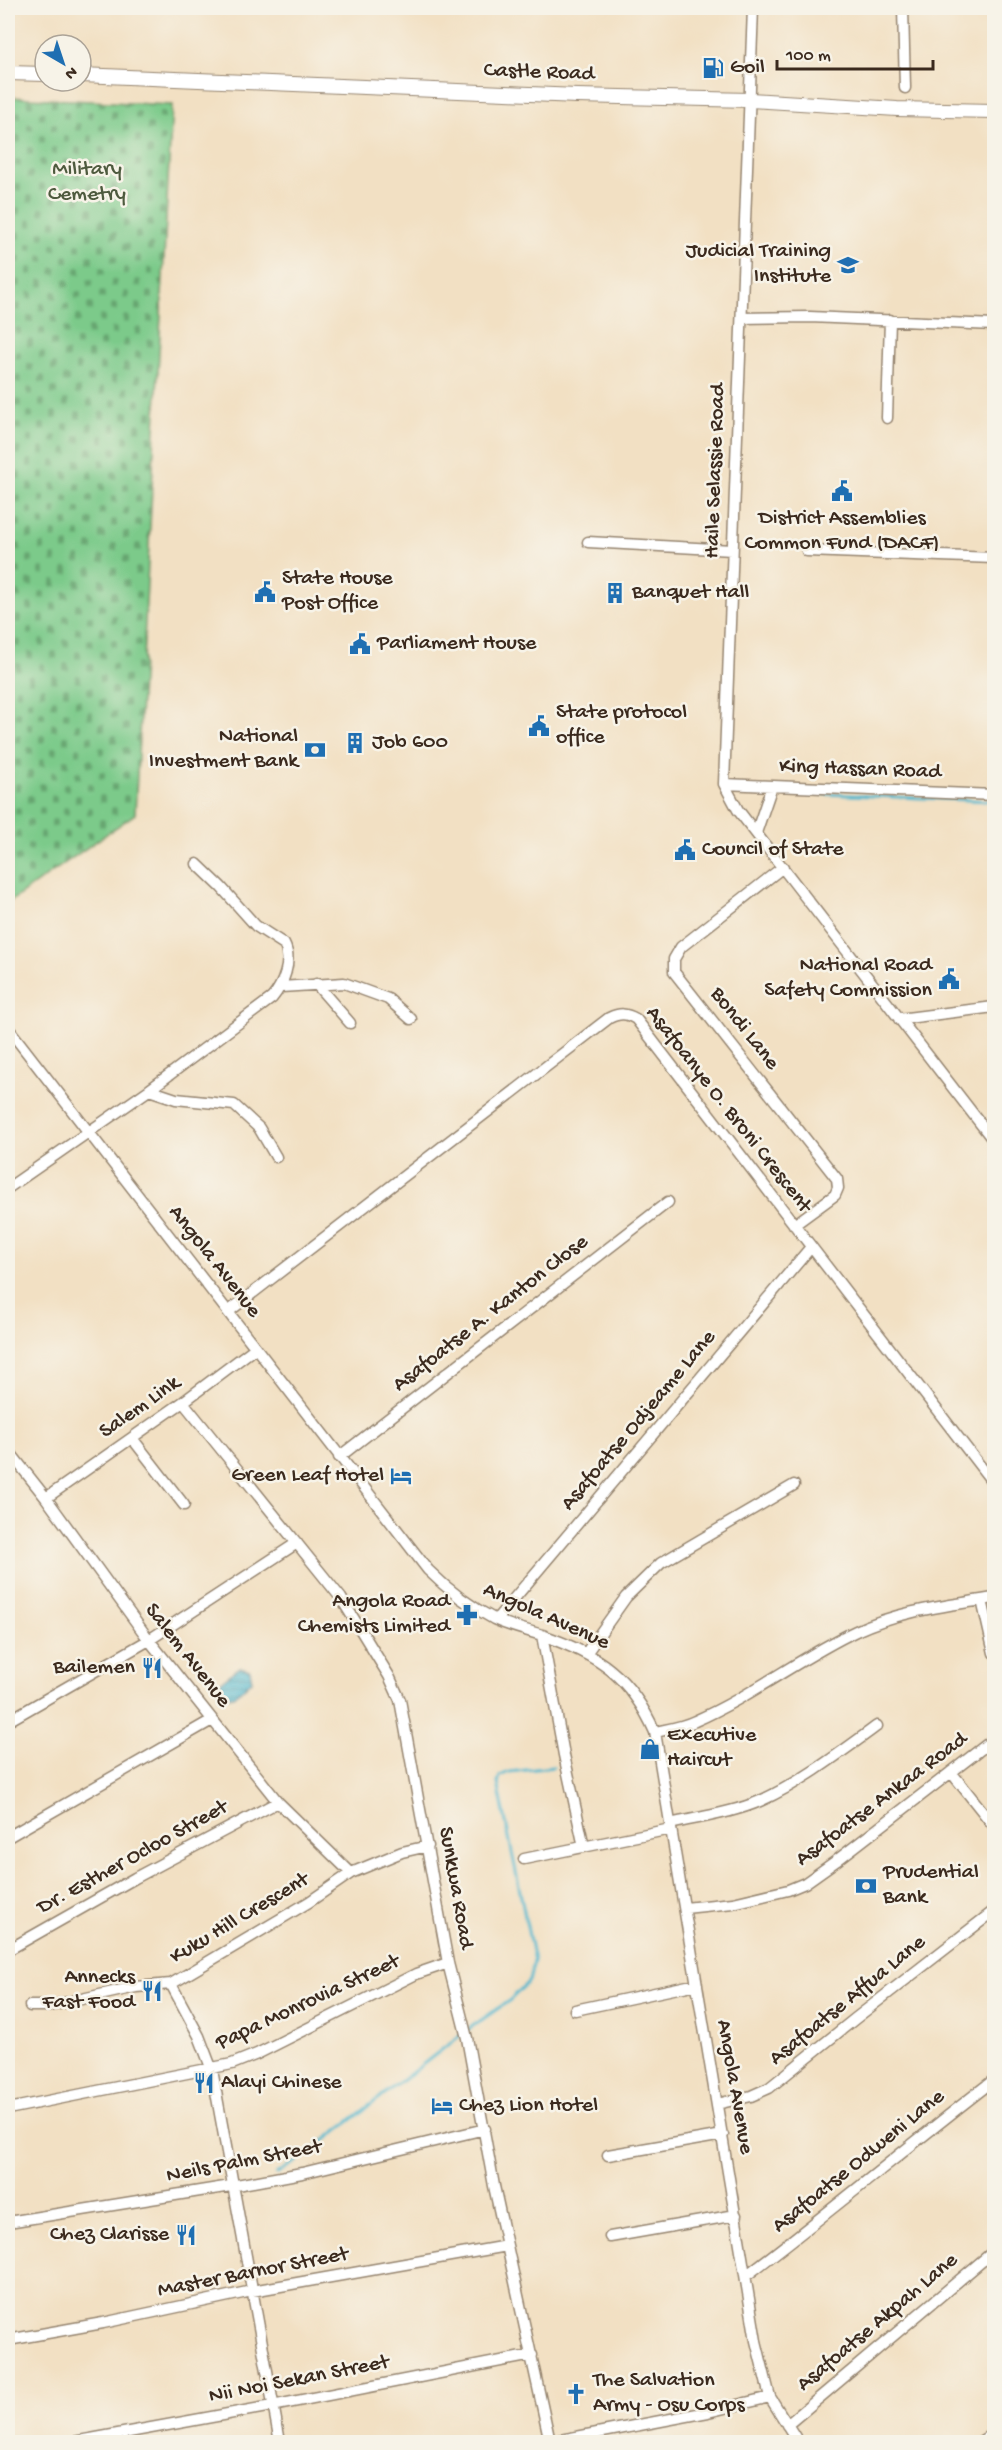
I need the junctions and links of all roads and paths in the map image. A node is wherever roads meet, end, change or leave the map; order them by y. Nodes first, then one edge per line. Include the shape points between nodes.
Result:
1 (753, 8) edge
2 (903, 8) edge
3 (8, 73) edge
4 (33, 74) edge
5 (93, 76) edge
6 (905, 88) dead end
7 (750, 100) junction
8 (994, 111) edge
9 (742, 318) junction
10 (890, 320) junction
11 (994, 325) edge
12 (887, 418) dead end
13 (588, 542) dead end
14 (732, 550) junction
15 (807, 551) dead end
16 (994, 558) edge
17 (724, 784) junction
18 (772, 786) junction
19 (994, 795) edge
20 (756, 833) junction
21 (197, 864) dead end
22 (783, 867) junction
23 (316, 984) junction
24 (281, 987) junction
25 (994, 1007) edge
26 (411, 1019) dead end
27 (899, 1019) junction
28 (350, 1023) dead end
29 (8, 1028) edge
30 (149, 1090) junction
31 (89, 1133) junction
32 (994, 1141) edge
33 (276, 1157) dead end
34 (8, 1188) edge
35 (668, 1202) dead end
36 (794, 1225) junction
37 (811, 1247) junction
38 (228, 1312) junction
39 (255, 1348) junction
40 (183, 1402) junction
41 (132, 1438) junction
42 (8, 1450) edge
43 (339, 1457) junction
44 (994, 1484) edge
45 (794, 1485) dead end
46 (46, 1498) junction
47 (184, 1505) dead end
48 (297, 1543) junction
49 (994, 1598) edge
50 (982, 1600) junction
51 (496, 1620) junction
52 (542, 1635) junction
53 (149, 1640) junction
54 (587, 1652) junction
55 (994, 1653) edge
56 (212, 1720) junction
57 (8, 1721) edge
58 (877, 1726) dead end
59 (656, 1732) junction
60 (994, 1739) edge
61 (951, 1772) junction
62 (278, 1802) junction
63 (670, 1826) junction
64 (994, 1826) edge
65 (8, 1837) edge
66 (428, 1846) junction
67 (584, 1847) junction
68 (524, 1859) dead end
69 (351, 1873) junction
70 (685, 1908) junction
71 (994, 1911) edge
72 (8, 1950) edge
73 (448, 1963) junction
74 (171, 1984) junction
75 (697, 1984) junction
76 (30, 2006) dead end
77 (575, 2010) dead end
78 (212, 2070) junction
79 (994, 2080) edge
80 (717, 2103) junction
81 (8, 2109) edge
82 (485, 2129) junction
83 (723, 2135) junction
84 (608, 2155) dead end
85 (231, 2186) junction
86 (736, 2215) junction
87 (8, 2222) edge
88 (610, 2237) dead end
89 (507, 2246) junction
90 (994, 2251) edge
91 (747, 2275) junction
92 (252, 2291) junction
93 (8, 2340) edge
94 (532, 2355) junction
95 (770, 2397) junction
96 (272, 2406) junction
97 (787, 2425) junction
98 (994, 2433) edge
99 (74, 2442) edge
100 (279, 2442) edge
101 (550, 2442) edge
102 (798, 2442) edge
103 (980, 2442) edge

1 - 7 street, Haile Selassie Road
2 - 6 street
3 - 4 main road
5 - 7 main road, Castle Road
7 - 8 main road, Castle Road
7 - 9 street, Haile Selassie Road
9 - 10 street
9 - 14 street, Haile Selassie Road
10 - 11 street
10 - 12 street
13 - 14 street
14 - 17 street, Haile Selassie Road
15 - 16 street
17 - 18 street, King Hassan Road
17 - 20 street
18 - 19 street, King Hassan Road
18 - 20 street
20 - 22 street
21 - 24 street via 256,926 284,944 286,971
22 - 27 street
22 - 36 street, Bondi Lane via 681,947 674,959 674,972 837,1179 835,1195
23 - 24 street
23 - 26 street via 344,983 371,991 388,999
23 - 28 street
24 - 30 street via 272,998
25 - 27 street
27 - 32 street
29 - 31 street, Angola Avenue
30 - 31 street
30 - 33 street via 176,1099 234,1105 259,1128
31 - 34 street
31 - 38 street, Angola Avenue
35 - 43 street, Asafoatse A. Kanton Close
36 - 37 street, Asafoanye O. Broni Crescent
36 - 38 street, Asafoanye O. Broni Crescent via 636,1019 620,1014 609,1018
37 - 44 street, Asafoanye O. Broni Crescent
37 - 51 street, Asafoatse Odjeame Lane
38 - 39 street, Angola Avenue
39 - 40 street, Salem Link
39 - 43 street, Angola Avenue
40 - 41 street, Salem Link
40 - 48 street, Sunkwa Road
41 - 46 street, Salem Link
41 - 47 street
42 - 46 street, Salem Avenue
43 - 51 street, Angola Avenue via 428,1570 471,1606
45 - 54 street via 661,1563 626,1597
46 - 53 street, Salem Avenue
48 - 53 street
48 - 66 street, Sunkwa Road via 341,1598 400,1700
49 - 50 street
50 - 55 street
50 - 59 street via 924,1608 880,1621 694,1722
51 - 52 street, Angola Avenue
52 - 54 street, Angola Avenue
52 - 67 street
53 - 56 street, Salem Avenue
53 - 57 street
54 - 59 street, Angola Avenue via 624,1681 645,1708
56 - 62 street, Salem Avenue
56 - 65 street
58 - 63 street via 759,1801
59 - 63 street, Angola Avenue
60 - 61 street, Asafoatse Ankaa Road
61 - 64 street
61 - 70 street, Asafoatse Ankaa Road via 805,1883 733,1903
62 - 69 street, Salem Avenue
62 - 72 street, Dr. Esther Ocloo Street
63 - 67 street
63 - 70 street, Angola Avenue
66 - 69 street, Kuku Hill Crescent
66 - 73 street, Sunkwa Road
67 - 68 street
69 - 74 street, Kuku Hill Crescent
70 - 75 street, Angola Avenue
71 - 80 street, Asafoatse Affua Lane via 769,2088
73 - 78 street, Papa Monrovia Street via 416,1974 257,2054
73 - 82 street, Sunkwa Road
74 - 76 street, Kuku Hill Crescent via 136,1987 50,2006
74 - 78 street
75 - 77 street
75 - 80 street, Angola Avenue
78 - 81 street, Papa Monrovia Street
78 - 85 street
79 - 91 street, Asafoatse Odweni Lane
80 - 83 street, Angola Avenue
82 - 85 street, Neils Palm Street
82 - 89 street, Sunkwa Road
83 - 84 street
83 - 86 street, Angola Avenue
85 - 87 street, Neils Palm Street
85 - 92 street
86 - 88 street
86 - 91 street, Angola Avenue
89 - 92 street, Master Barnor Street
89 - 94 street, Sunkwa Road
90 - 97 street, Asafoatse Akpah Lane
91 - 95 street, Angola Avenue via 756,2341
92 - 93 street, Master Barnor Street
92 - 96 street
94 - 96 street, Nii Noi Sekan Street
94 - 101 street, Sunkwa Road
95 - 97 street, Angola Avenue
95 - 101 street
96 - 99 street, Nii Noi Sekan Street
96 - 100 street
97 - 102 street, Angola Avenue
98 - 103 street

